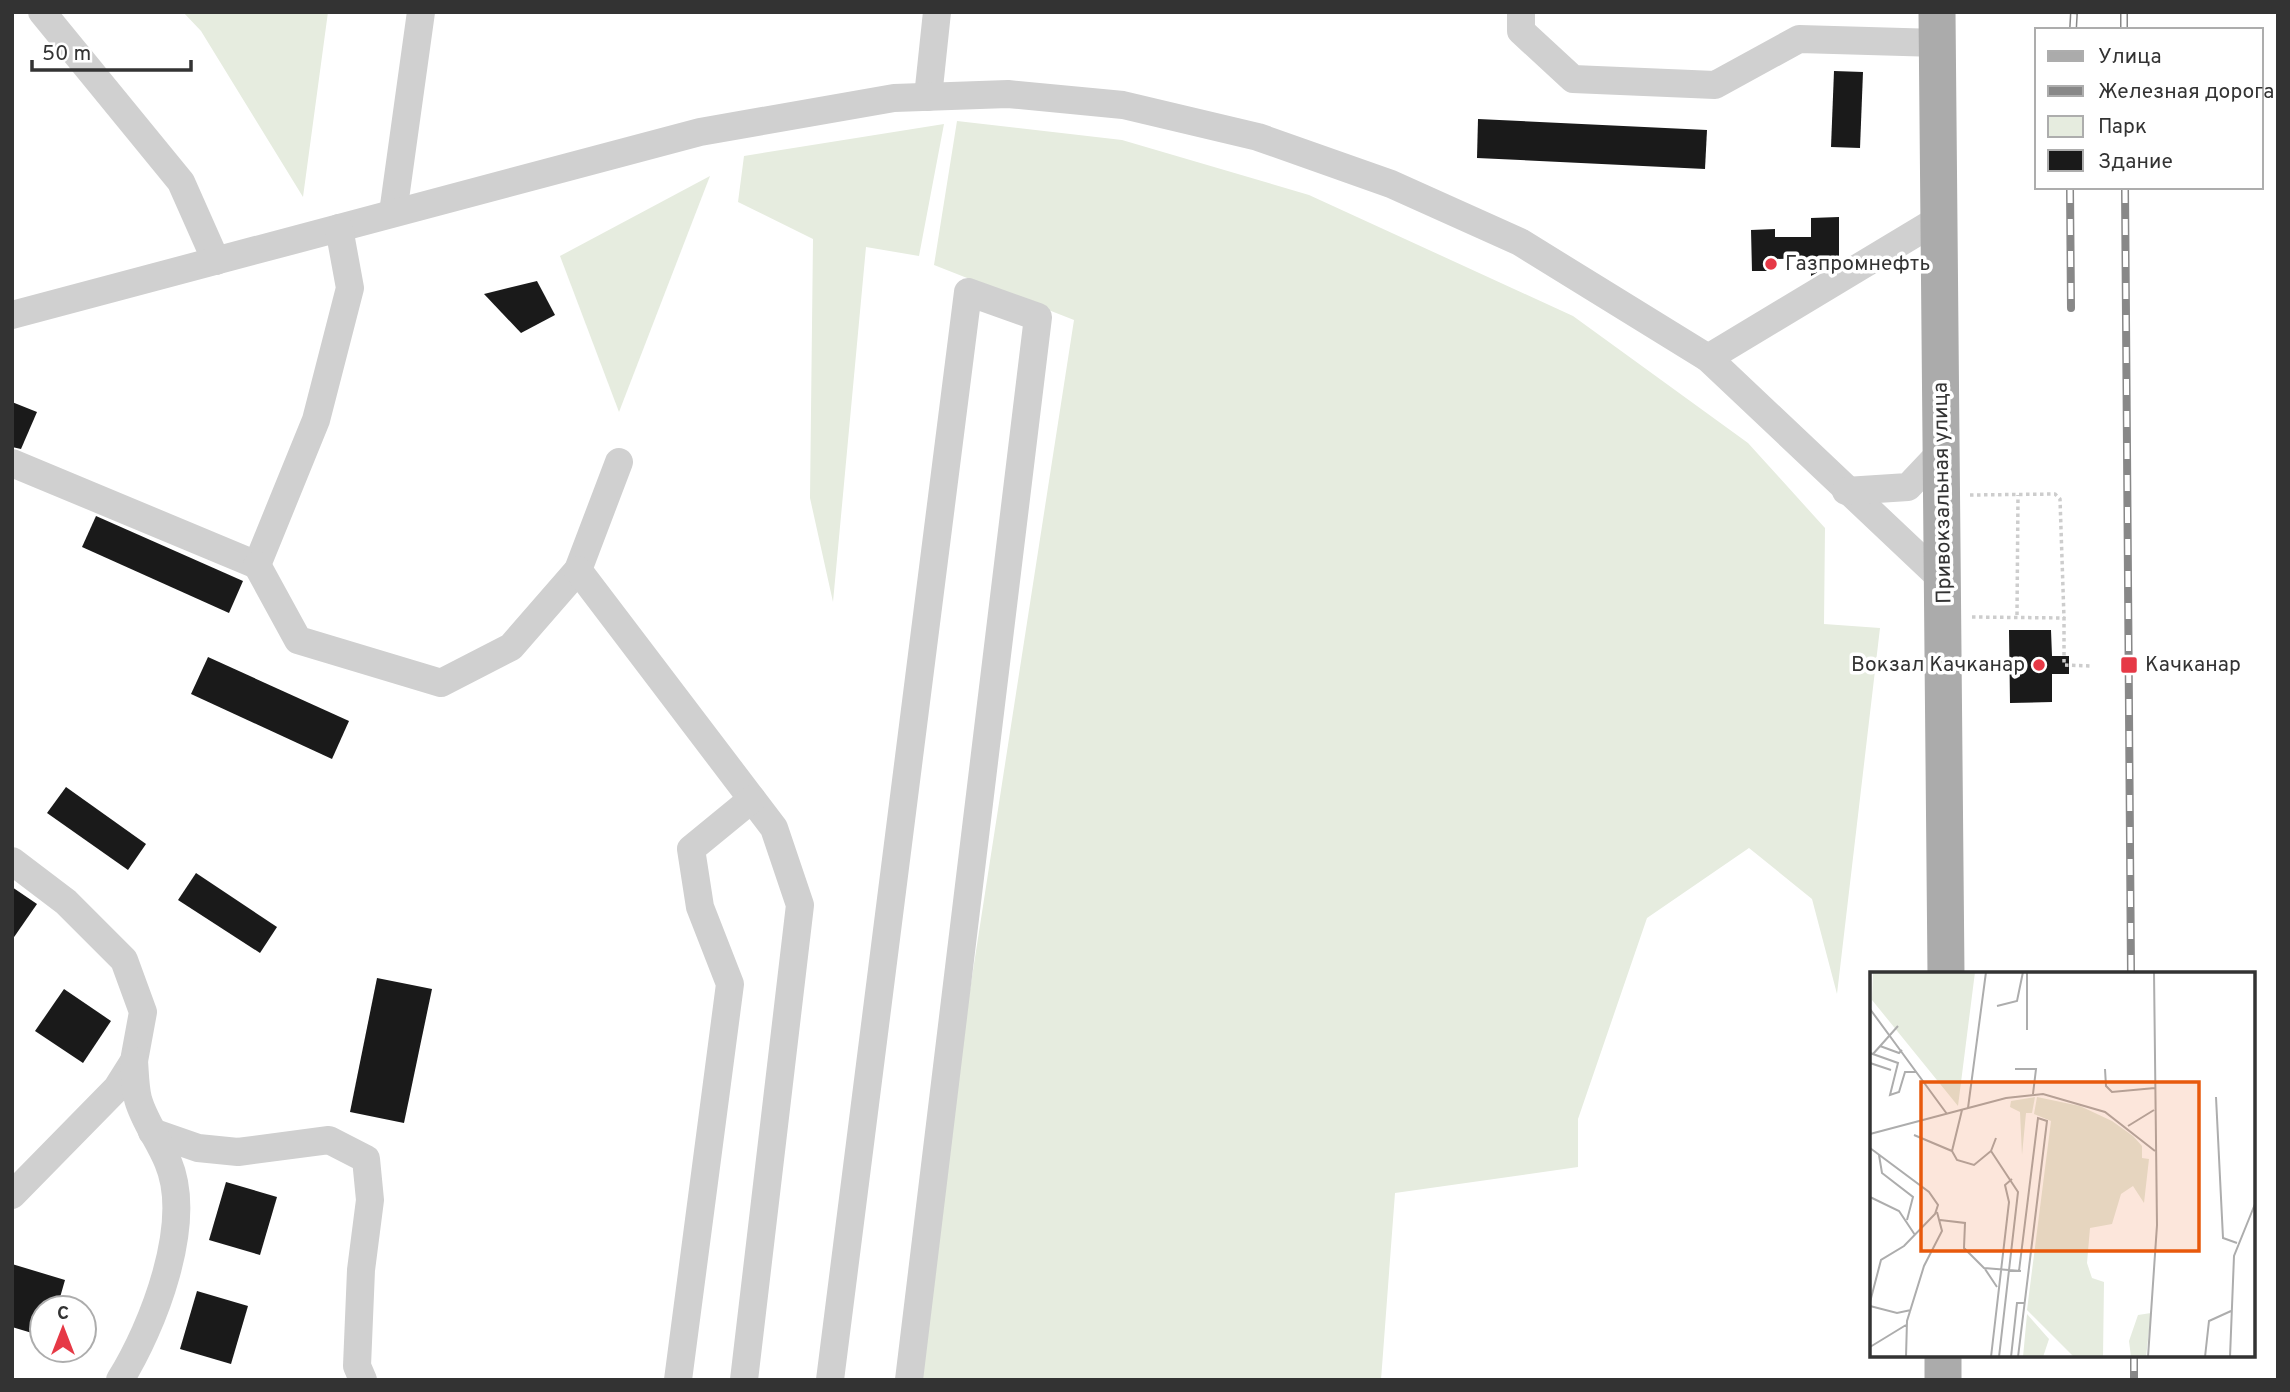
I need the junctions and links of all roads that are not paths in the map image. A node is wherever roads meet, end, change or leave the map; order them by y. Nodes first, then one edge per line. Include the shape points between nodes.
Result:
1 (42, 12) edge
2 (421, 12) edge
3 (937, 12) edge
4 (1521, 12) edge
5 (1937, 28) edge
6 (928, 97) junction
7 (393, 213) junction
8 (1939, 219) junction
9 (339, 228) junction
10 (216, 261) junction
11 (12, 315) edge
12 (1708, 358) junction
13 (1942, 451) junction
14 (619, 462) dead end
15 (12, 463) edge
16 (1846, 491) junction
17 (257, 565) junction
18 (578, 570) junction
19 (1943, 580) junction
20 (752, 799) junction
21 (12, 861) edge
22 (1946, 972) edge
23 (134, 1061) junction
24 (152, 1132) junction
25 (12, 1195) edge
26 (1943, 1357) edge
27 (120, 1380) edge
28 (363, 1380) edge
29 (678, 1380) edge
30 (744, 1380) edge
31 (830, 1380) edge
32 (909, 1380) edge
33 (1943, 1380) edge

1 - 10 street via 181,182
2 - 7 street
3 - 6 street
4 - 5 street via 1521,31 1573,79 1715,85 1799,39
5 - 8 main road, Привокзальная улица
6 - 7 street via 894,98 700,132
6 - 12 street via 1008,94 1123,105 1258,137 1391,184 1520,242
7 - 9 street
8 - 12 street
8 - 13 main road, Привокзальная улица
9 - 10 street
9 - 17 street via 350,288 316,420
10 - 11 street
12 - 16 street
13 - 16 street via 1908,487
13 - 19 main road, Привокзальная улица
14 - 18 street
15 - 17 street
16 - 19 street
17 - 18 street via 298,639 441,683 511,647
18 - 20 street
19 - 22 main road, Привокзальная улица
20 - 29 street via 691,849 700,908 730,984
20 - 30 street via 774,828 800,905
21 - 23 street via 66,902 124,960 143,1012
23 - 24 street via 138,1099
23 - 25 street via 117,1088
24 - 27 street via 169,1162 176,1221 159,1299 142,1345
24 - 28 street via 198,1147 238,1152 329,1140 366,1159 370,1200 360,1270 357,1366
26 - 33 main road
31 - 32 street via 968,292 1038,317

